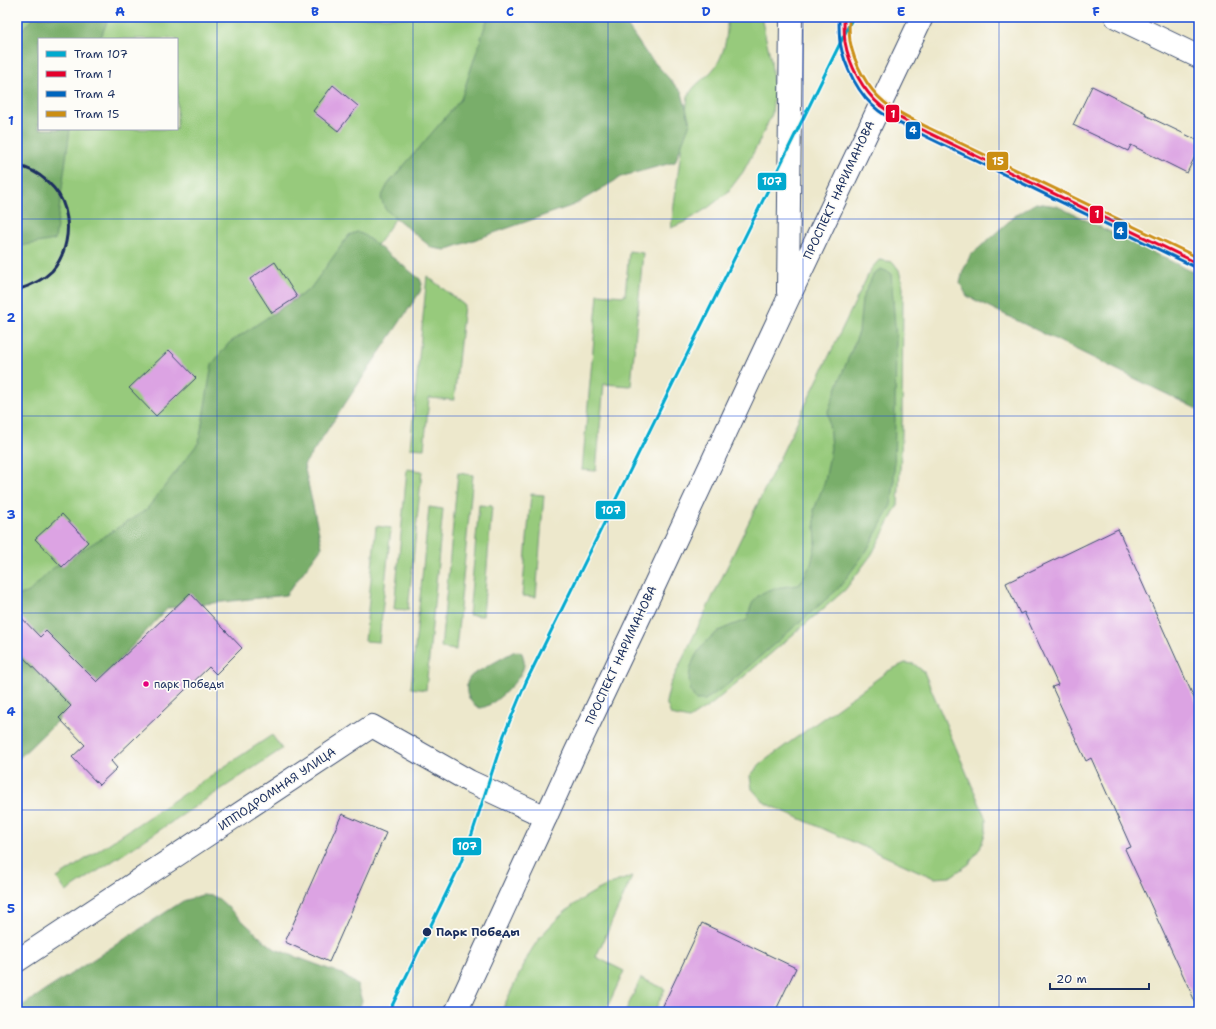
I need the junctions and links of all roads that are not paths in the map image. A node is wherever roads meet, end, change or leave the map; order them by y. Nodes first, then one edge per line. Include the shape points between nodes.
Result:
1 (792, 17) edge
2 (922, 17) edge
3 (1116, 17) edge
4 (1199, 57) edge
5 (788, 299) junction
6 (546, 818) junction
7 (17, 961) edge
8 (456, 1012) edge

1 - 5 main road, ПРОСПЕКТ НАРИМАНОВА
2 - 5 main road, ПРОСПЕКТ НАРИМАНОВА
3 - 4 main road
5 - 6 main road, ПРОСПЕКТ НАРИМАНОВА
6 - 7 main road, ИППОДРОМНАЯ УЛИЦА via 469,781 372,726
6 - 8 main road, ПРОСПЕКТ НАРИМАНОВА

